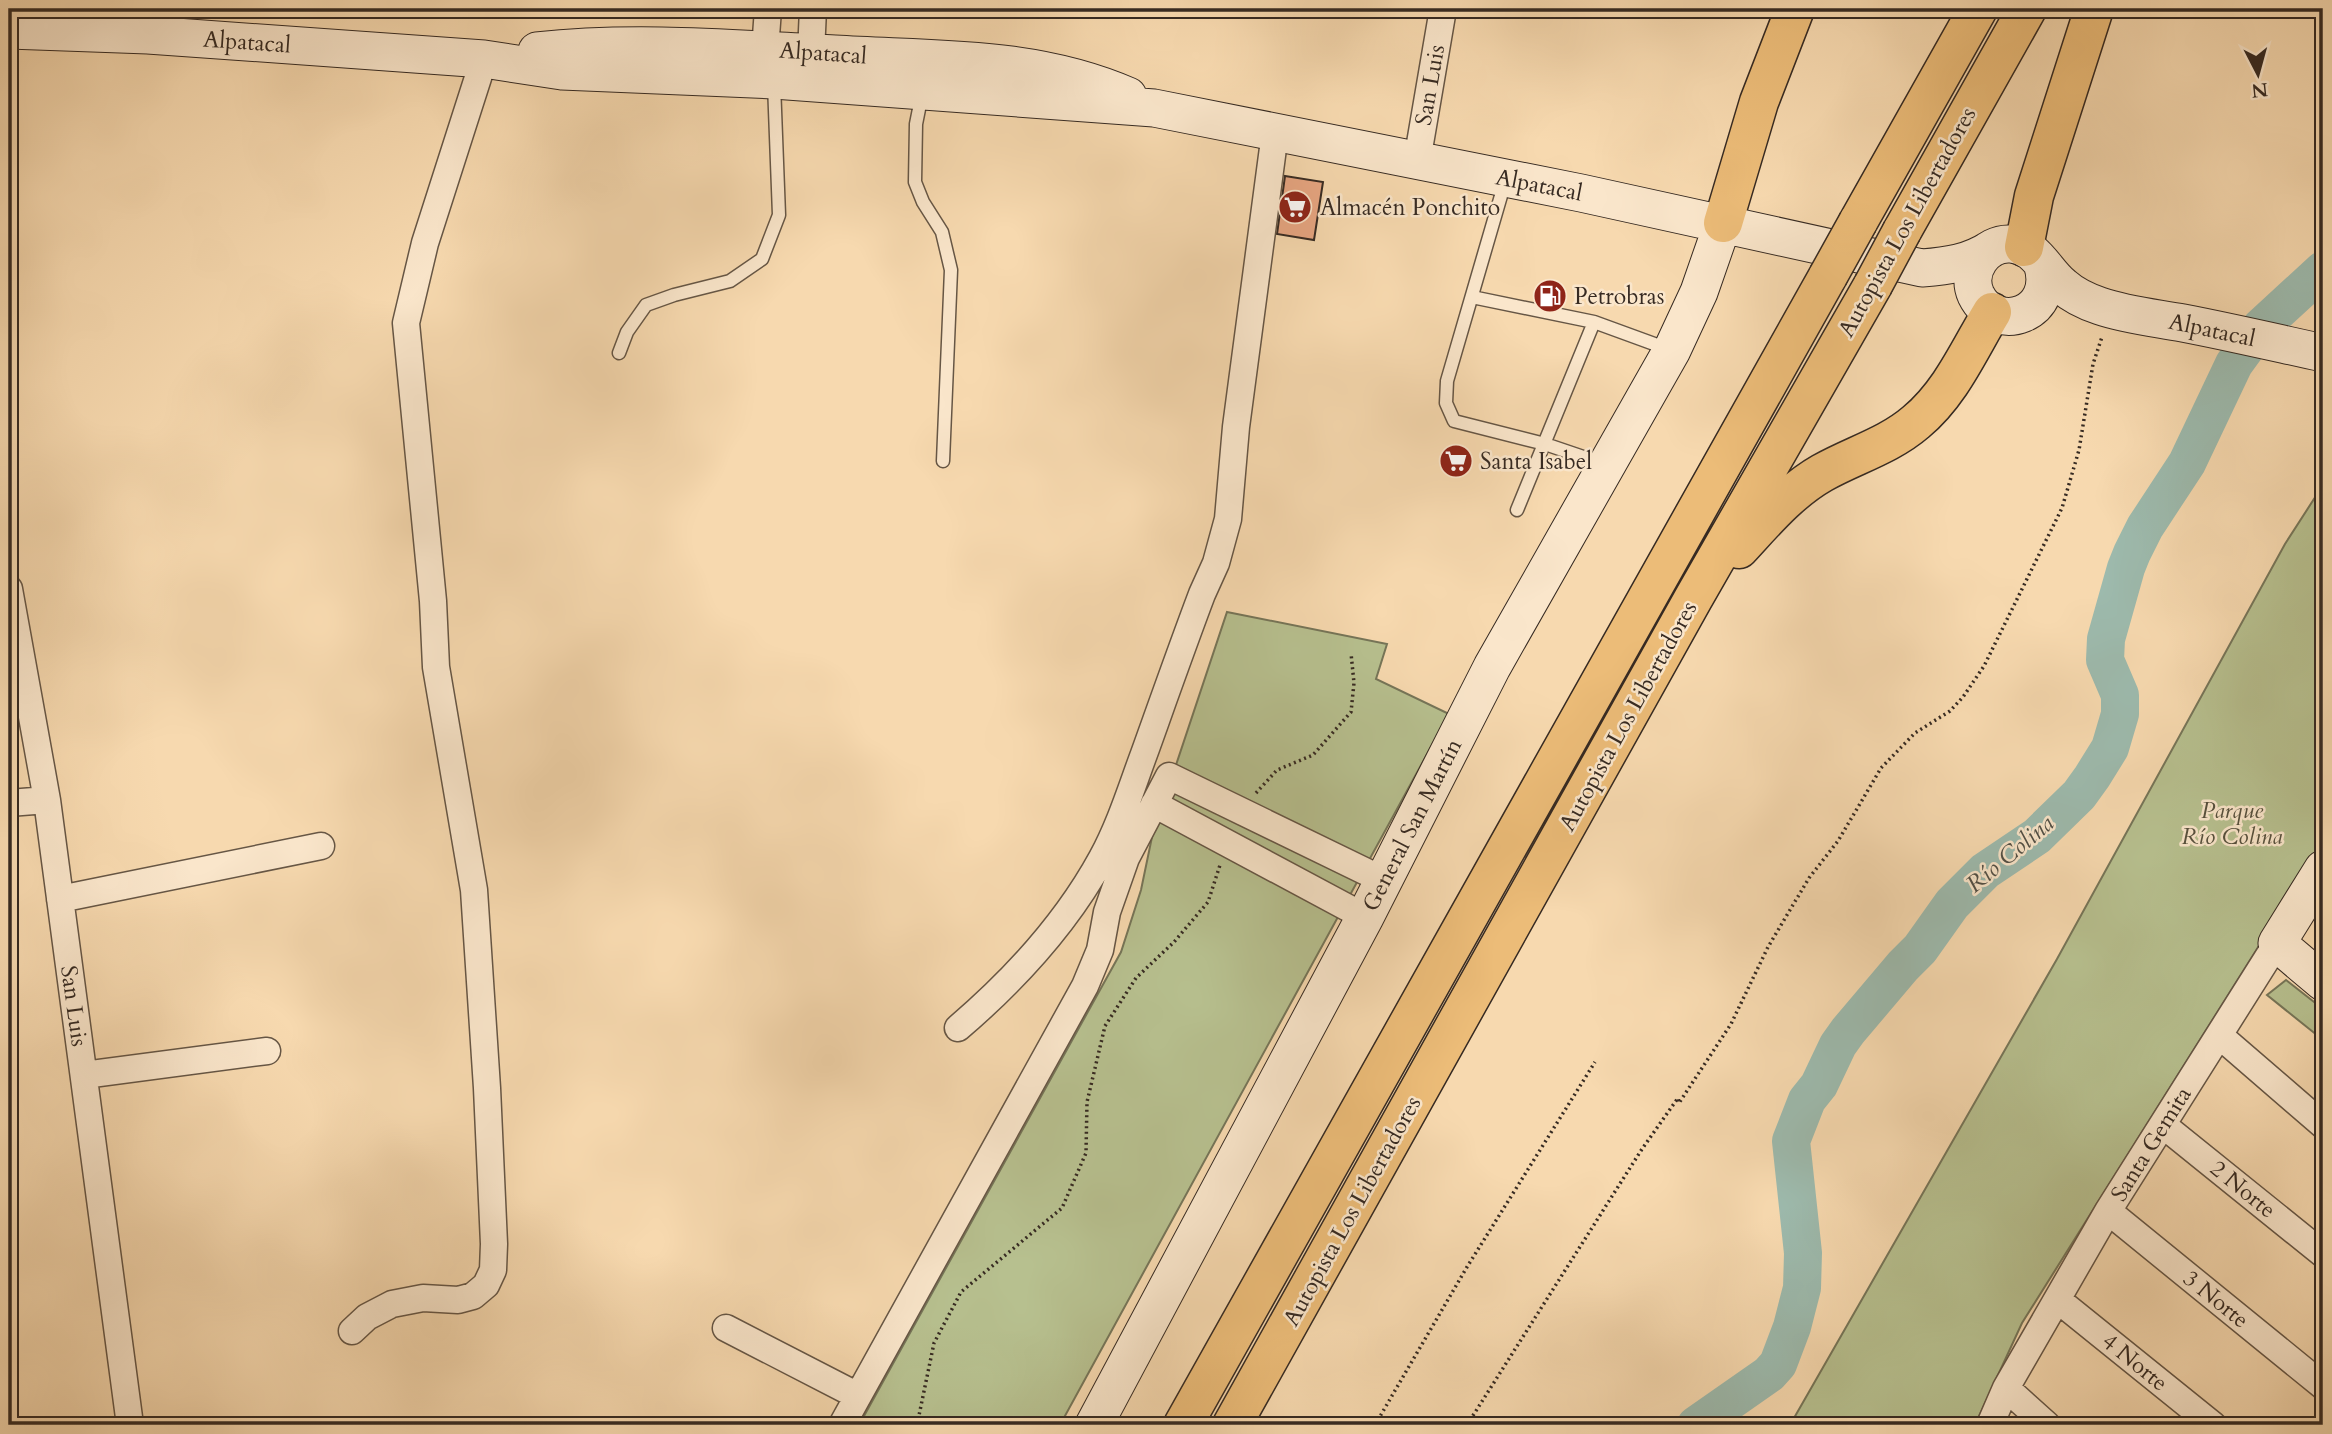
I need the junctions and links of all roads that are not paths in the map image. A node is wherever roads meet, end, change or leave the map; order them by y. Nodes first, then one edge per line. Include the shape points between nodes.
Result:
1 (768, 9) edge
2 (813, 9) edge
3 (1443, 9) edge
4 (1795, 9) edge
5 (1978, 9) edge
6 (2027, 9) edge
7 (2094, 9) edge
8 (150, 22) edge
9 (9, 30) edge
10 (811, 53) junction
11 (484, 59) junction
12 (770, 65) junction
13 (1018, 81) junction
14 (923, 90) junction
15 (1275, 133) junction
16 (1417, 161) junction
17 (1506, 178) junction
18 (1723, 223) junction
19 (2019, 253) junction
20 (1922, 268) junction
21 (1472, 297) junction
22 (2108, 308) junction
23 (1999, 312) junction
24 (1594, 322) junction
25 (1672, 350) junction
26 (619, 353) dead end
27 (2323, 354) edge
28 (1545, 444) junction
29 (943, 461) dead end
30 (1606, 465) junction
31 (1517, 510) dead end
32 (9, 589) edge
33 (1693, 599) junction
34 (47, 800) junction
35 (9, 803) edge
36 (1154, 804) junction
37 (321, 846) dead end
38 (2323, 869) edge
39 (1383, 880) junction
40 (60, 899) junction
41 (1365, 917) junction
42 (2277, 943) junction
43 (2323, 982) edge
44 (958, 1028) dead end
45 (2220, 1036) junction
46 (267, 1051) dead end
47 (84, 1075) junction
48 (2163, 1125) junction
49 (2323, 1125) edge
50 (2108, 1211) junction
51 (2323, 1254) edge
52 (2058, 1300) junction
53 (726, 1328) dead end
54 (352, 1331) dead end
55 (2323, 1386) edge
56 (2006, 1388) junction
57 (858, 1396) junction
58 (130, 1425) edge
59 (842, 1425) edge
60 (1094, 1425) edge
61 (1184, 1425) edge
62 (1232, 1425) edge
63 (1990, 1425) edge
64 (2047, 1425) edge
65 (2213, 1425) edge

1 - 12 street
2 - 10 street
3 - 16 street, San Luis
4 - 18 highway via 1759,102
5 - 61 highway, Autopista Los Libertadores, bridge
6 - 33 highway, Autopista Los Libertadores, bridge
7 - 19 highway
8 - 9 street, Alpatacal
8 - 11 street, Alpatacal
10 - 12 street, Alpatacal
10 - 13 street, Alpatacal
11 - 12 street, Alpatacal via 562,71 630,60
11 - 54 street via 425,243 406,324 436,667 474,890 493,1270 486,1285 473,1296 399,1302 367,1317
12 - 14 street, Alpatacal
12 - 26 lane via 779,215 762,259 730,281 646,305
13 - 14 street, Alpatacal
13 - 15 street, Alpatacal via 1090,81 1154,108
14 - 29 lane via 916,124 915,182 942,232 951,270
15 - 16 street, Alpatacal
15 - 44 street via 1228,520 1216,563 1101,861 1022,968
16 - 17 street, Alpatacal
17 - 18 street, Alpatacal
17 - 21 lane
18 - 20 street, Alpatacal
18 - 25 street, General San Martín
19 - 20 street, Alpatacal
19 - 22 street, Alpatacal via 2064,288
19 - 23 street via 2046,284 2043,294 2038,303
19 - 23 street via 1983,255 1974,273 1975,293
20 - 23 street, Alpatacal
21 - 24 lane
21 - 28 lane via 1447,381 1446,403 1454,421
22 - 23 street, Alpatacal
22 - 27 street, Alpatacal
23 - 33 highway via 1932,407 1894,438 1834,466 1796,491
24 - 25 lane
24 - 28 lane
25 - 30 street, General San Martín
28 - 30 lane
28 - 31 lane
30 - 39 street, General San Martín via 1492,667
32 - 34 street, San Luis
33 - 62 highway, Autopista Los Libertadores
34 - 35 street
34 - 40 street, San Luis
36 - 39 street via 1170,776
36 - 41 street
36 - 57 street via 1126,858 1085,986
37 - 40 street
38 - 42 street, Santa Gemita
39 - 41 street, General San Martín
40 - 47 street, San Luis
41 - 60 street, General San Martín
42 - 43 street
42 - 45 street, Santa Gemita
45 - 48 street, Santa Gemita
45 - 49 street
46 - 47 street
47 - 58 street, San Luis
48 - 50 street, Santa Gemita
48 - 51 street, 2 Norte
50 - 52 street, Santa Gemita
50 - 55 street, 3 Norte
52 - 56 street, Santa Gemita
52 - 65 street, 4 Norte
53 - 57 street
56 - 63 street, Santa Gemita
56 - 64 street
57 - 59 street

